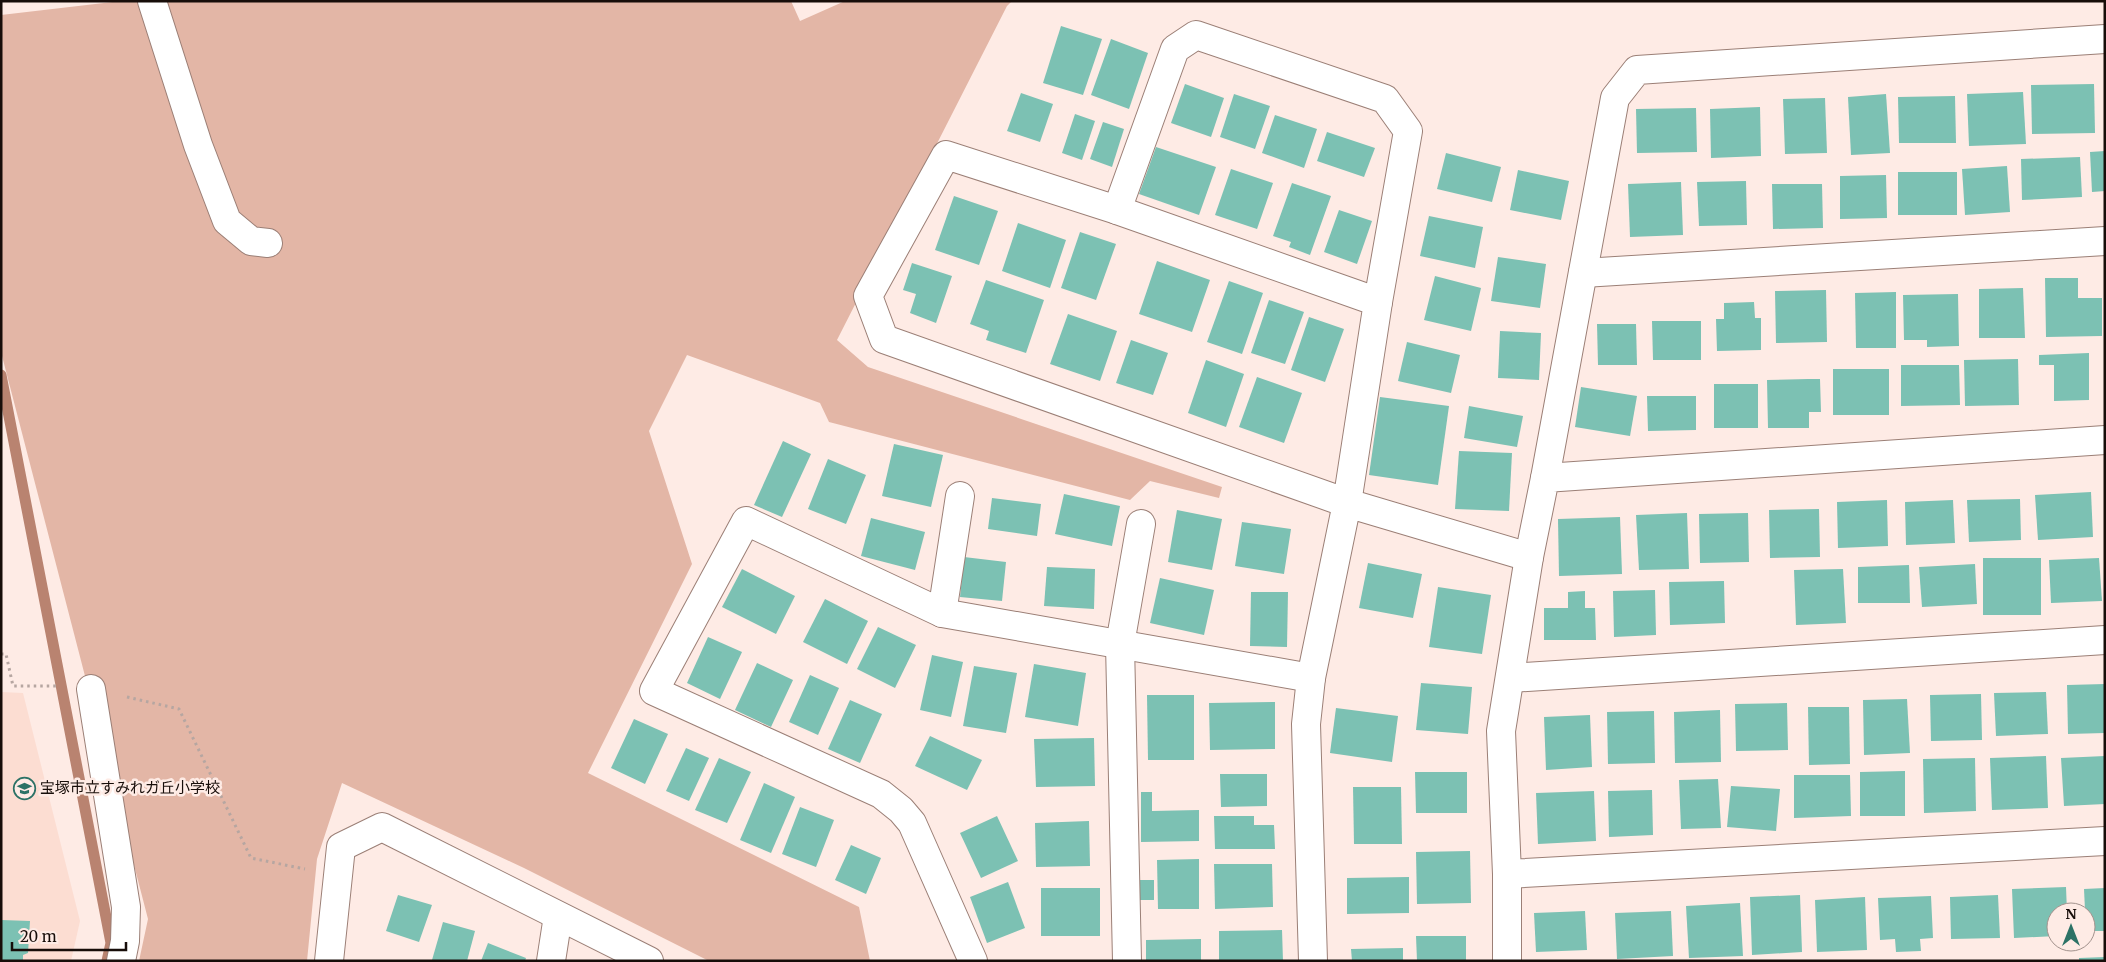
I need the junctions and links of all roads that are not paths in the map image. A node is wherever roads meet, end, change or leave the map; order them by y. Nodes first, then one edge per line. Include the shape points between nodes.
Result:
1 (152, 1) edge
2 (2105, 39) edge
3 (1117, 210) junction
4 (2105, 241) edge
5 (268, 243) dead end
6 (1583, 273) junction
7 (1378, 302) junction
8 (2105, 440) edge
9 (1545, 478) junction
10 (960, 496) dead end
11 (1347, 503) junction
12 (1141, 524) dead end
13 (1529, 557) junction
14 (942, 613) junction
15 (2105, 640) edge
16 (1120, 644) junction
17 (1311, 678) junction
18 (1510, 678) junction
19 (91, 689) road end
20 (2105, 841) edge
21 (1507, 874) junction
22 (558, 916) junction
23 (121, 961) edge
24 (329, 961) edge
25 (550, 961) edge
26 (649, 961) edge
27 (973, 961) edge
28 (1127, 961) edge
29 (1313, 961) edge
30 (1507, 961) edge

1 - 5 street via 198,145 227,221 251,241
2 - 6 street via 1638,70 1615,98
3 - 7 street
3 - 7 street via 1175,49 1196,36 1385,99 1408,131
3 - 11 street via 946,155 868,296 884,339
4 - 6 street
6 - 9 street
7 - 11 street
8 - 9 street
9 - 13 street
10 - 14 street
11 - 13 street
11 - 17 street
12 - 16 street
13 - 18 street
14 - 16 street
14 - 27 street via 746,521 654,691 881,794 901,810 912,823
15 - 18 street
16 - 17 street
16 - 28 street
17 - 29 street via 1306,724
18 - 21 street via 1501,731
19 - 23 street via 126,907
20 - 21 street
21 - 30 street
22 - 24 street via 382,827 341,847
22 - 25 street
22 - 26 street

